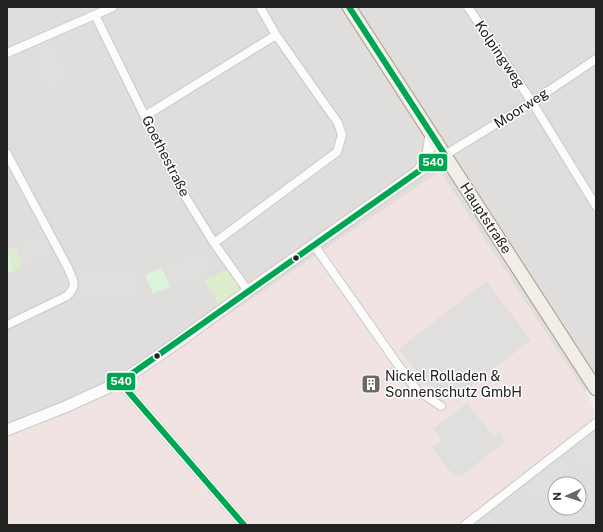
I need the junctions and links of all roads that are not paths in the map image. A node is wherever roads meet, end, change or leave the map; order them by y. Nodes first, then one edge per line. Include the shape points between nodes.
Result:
1 (113, 7) edge
2 (260, 7) edge
3 (350, 7) edge
4 (468, 7) edge
5 (95, 15) junction
6 (276, 35) junction
7 (7, 53) edge
8 (596, 59) edge
9 (532, 102) junction
10 (145, 116) junction
11 (431, 134) junction
12 (7, 154) edge
13 (445, 155) junction
14 (419, 171) junction
15 (596, 206) edge
16 (214, 243) junction
17 (314, 245) junction
18 (248, 291) junction
19 (7, 325) edge
20 (120, 382) junction
21 (596, 389) edge
22 (441, 406) dead end
23 (596, 423) edge
24 (7, 430) edge
25 (244, 525) edge
26 (465, 525) edge

1 - 5 street
2 - 6 street
3 - 11 main road, Hauptstraße
4 - 9 street, Kolpingweg
5 - 7 street
5 - 10 street, Goethestraße
6 - 10 street
6 - 16 street via 338,123 342,134 337,152
8 - 9 street, Moorweg
9 - 13 street, Moorweg
9 - 15 street, Kolpingweg
10 - 16 street, Goethestraße via 180,188
11 - 13 main road, Hauptstraße
11 - 14 street via 428,155
12 - 19 street via 68,268 74,290 67,296
13 - 14 street
13 - 21 main road, Hauptstraße
14 - 17 street
16 - 18 street, Goethestraße
17 - 18 street
17 - 22 street via 408,379 418,391
18 - 20 street
20 - 24 street
20 - 25 street
23 - 26 street

